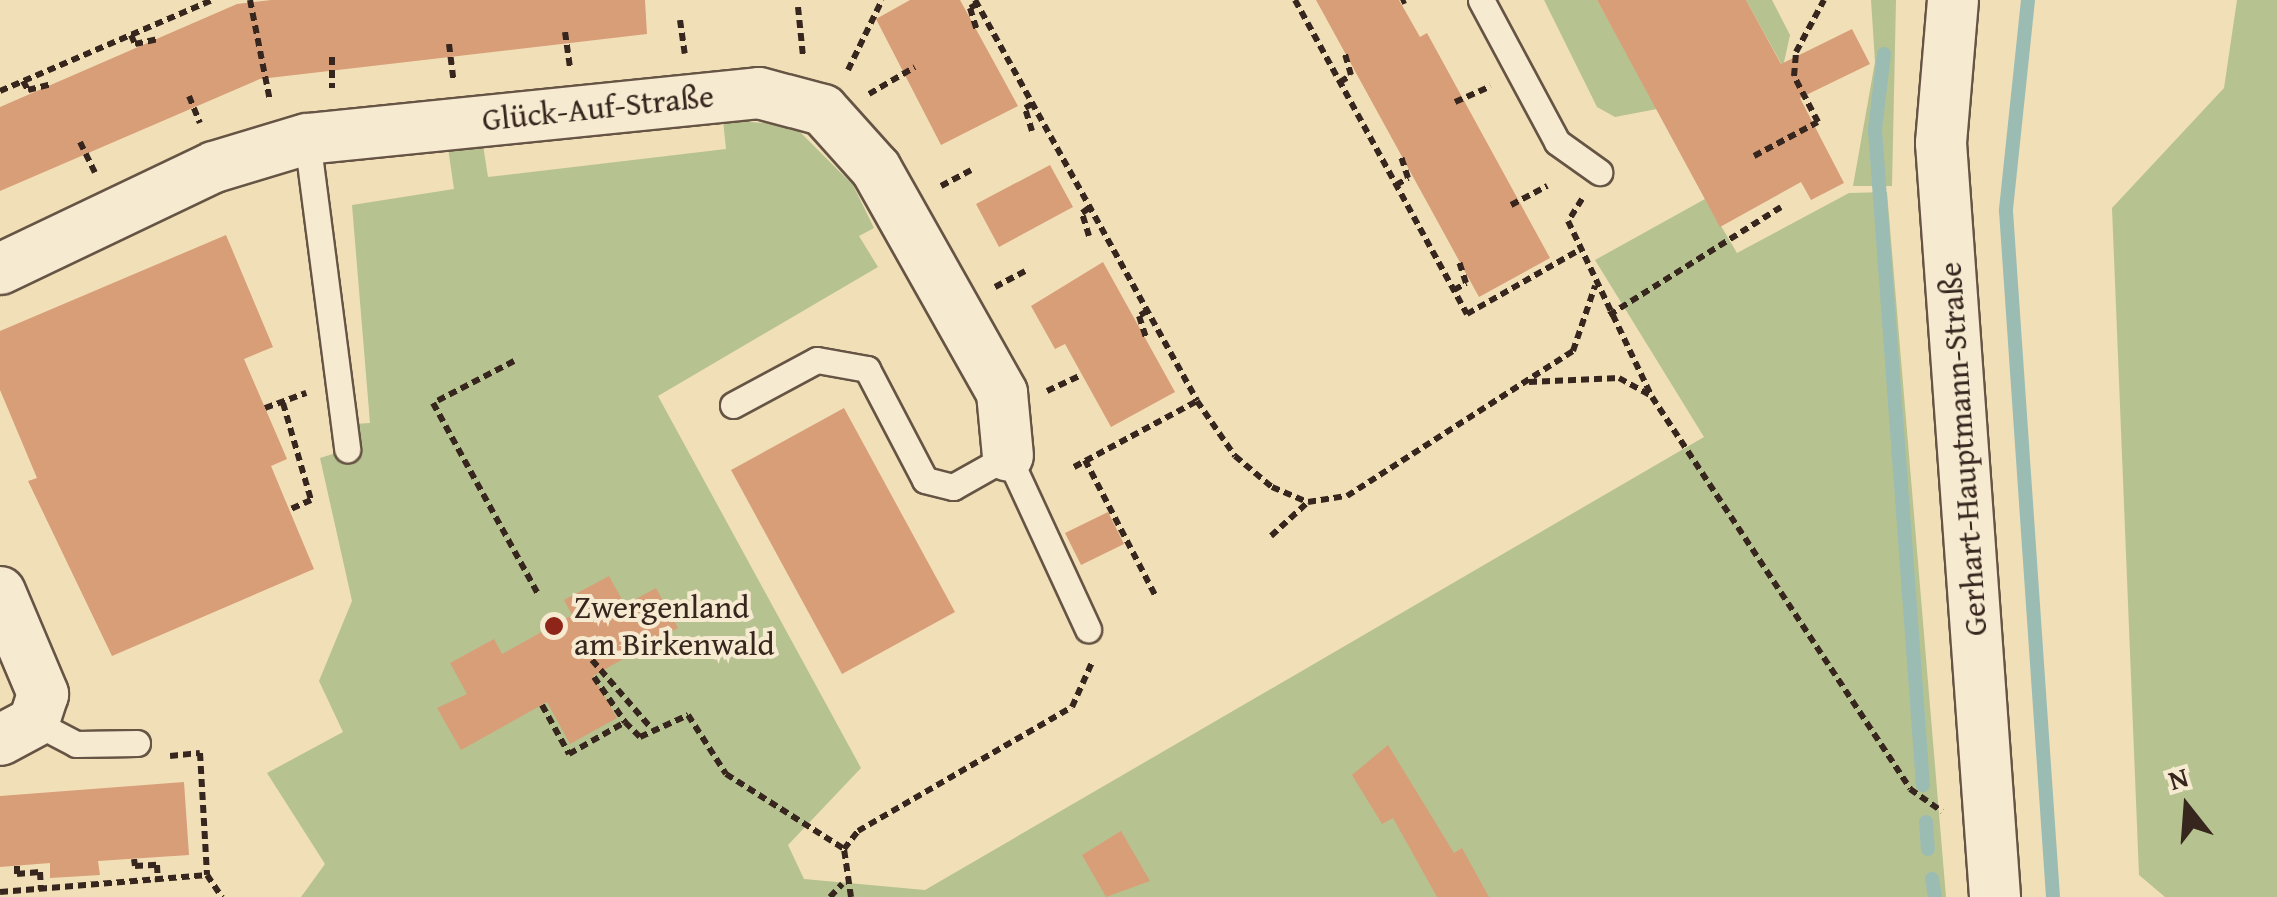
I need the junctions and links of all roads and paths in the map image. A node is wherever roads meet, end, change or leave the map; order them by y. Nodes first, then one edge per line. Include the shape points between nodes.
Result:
1 (212, 0) edge
2 (250, 0) edge
3 (882, 0) edge
4 (1295, 0) edge
5 (1481, 0) edge
6 (1824, 0) edge
7 (1952, 0) edge
8 (976, 2) edge
9 (798, 7) dead end
10 (680, 20) dead end
11 (978, 31) dead end
12 (565, 32) dead end
13 (131, 34) junction
14 (160, 39) dead end
15 (449, 44) dead end
16 (1344, 51) dead end
17 (332, 57) dead end
18 (804, 62) dead end
19 (686, 66) dead end
20 (915, 67) dead end
21 (846, 77) dead end
22 (571, 78) dead end
23 (23, 81) junction
24 (1340, 82) junction
25 (52, 84) dead end
26 (1491, 85) dead end
27 (455, 90) dead end
28 (0, 91) edge
29 (867, 95) dead end
30 (188, 96) dead end
31 (1456, 102) dead end
32 (1032, 104) junction
33 (303, 117) junction
34 (198, 118) dead end
35 (1032, 131) dead end
36 (80, 142) dead end
37 (1400, 154) dead end
38 (1754, 156) dead end
39 (92, 166) dead end
40 (971, 170) dead end
41 (1599, 172) dead end
42 (948, 182) dead end
43 (1396, 185) junction
44 (1547, 186) dead end
45 (1511, 205) dead end
46 (1782, 207) dead end
47 (1089, 208) junction
48 (1568, 221) dead end
49 (1089, 236) dead end
50 (1581, 249) junction
51 (1458, 258) dead end
52 (0, 268) edge
53 (1025, 271) dead end
54 (1006, 281) dead end
55 (1595, 285) junction
56 (1454, 290) junction
57 (1147, 312) junction
58 (1608, 315) junction
59 (1147, 340) dead end
60 (514, 361) dead end
61 (1082, 375) dead end
62 (1061, 383) dead end
63 (1522, 383) junction
64 (316, 389) dead end
65 (1652, 397) junction
66 (1198, 401) junction
67 (283, 402) junction
68 (733, 405) dead end
69 (265, 408) dead end
70 (347, 450) dead end
71 (1008, 456) junction
72 (1085, 460) junction
73 (1074, 466) dead end
74 (1308, 502) junction
75 (290, 510) dead end
76 (1271, 536) dead end
77 (0, 592) edge
78 (1155, 594) dead end
79 (540, 596) dead end
80 (1088, 628) joint
81 (592, 660) dead end
82 (594, 676) dead end
83 (542, 705) dead end
84 (625, 722) junction
85 (652, 729) junction
86 (17, 731) edge
87 (137, 743) dead end
88 (162, 757) dead end
89 (1945, 812) dead end
90 (844, 849) junction
91 (134, 858) dead end
92 (18, 866) dead end
93 (206, 875) junction
94 (158, 882) junction
95 (842, 884) junction
96 (41, 890) junction
97 (0, 892) edge
98 (222, 897) edge
99 (830, 897) edge
100 (851, 897) edge
101 (1995, 897) edge

1 - 13 path
2 - 33 path
3 - 21 path
4 - 24 path
5 - 41 lane via 1557,142
6 - 38 path via 1796,52 1794,76 1818,122
7 - 101 street, Gerhart-Hauptmann-Straße via 1941,143
8 - 11 path via 970,8
8 - 32 path
9 - 18 path
10 - 19 path
12 - 22 path
13 - 14 path via 136,44
13 - 23 path
15 - 27 path
16 - 24 path via 1352,75
17 - 33 path
20 - 29 path
23 - 25 path via 28,90
23 - 28 path
24 - 43 path
26 - 31 path
30 - 34 path
32 - 35 path via 1025,108
32 - 47 path
33 - 52 street, Glück-Auf-Straße via 214,167
33 - 70 lane
33 - 71 street, Glück-Auf-Straße via 720,94 823,110 876,169 1002,393
36 - 39 path
37 - 43 path via 1408,178
40 - 42 path
43 - 56 path
44 - 45 path
46 - 58 path
47 - 49 path via 1082,213
47 - 57 path
48 - 50 path
50 - 55 path
50 - 56 path via 1467,314
51 - 56 path via 1466,282
53 - 54 path
55 - 58 path
55 - 63 path via 1574,351
57 - 59 path via 1139,316
57 - 66 path
58 - 65 path
60 - 79 path via 433,403
61 - 62 path
63 - 65 path via 1605,376
63 - 74 path via 1347,496
64 - 67 path
65 - 89 path via 1910,789 1926,808
66 - 72 path
66 - 74 path via 1235,456
67 - 69 path
67 - 75 path via 311,500
68 - 71 lane via 816,360 867,369 925,480 953,487
71 - 80 lane
72 - 73 path
72 - 78 path
74 - 76 path
77 - 86 street via 43,694
80 - 90 path via 1094,669 1072,707 858,831
81 - 85 path
82 - 84 path
83 - 84 path via 569,754
84 - 85 path via 640,737
85 - 90 path via 688,715 726,774
86 - 87 lane via 76,744
88 - 93 path via 200,753
90 - 95 path
91 - 94 path via 135,866 157,865
92 - 96 path via 18,874 40,872
93 - 94 path
93 - 98 path
94 - 96 path
95 - 99 path
95 - 100 path
96 - 97 path

